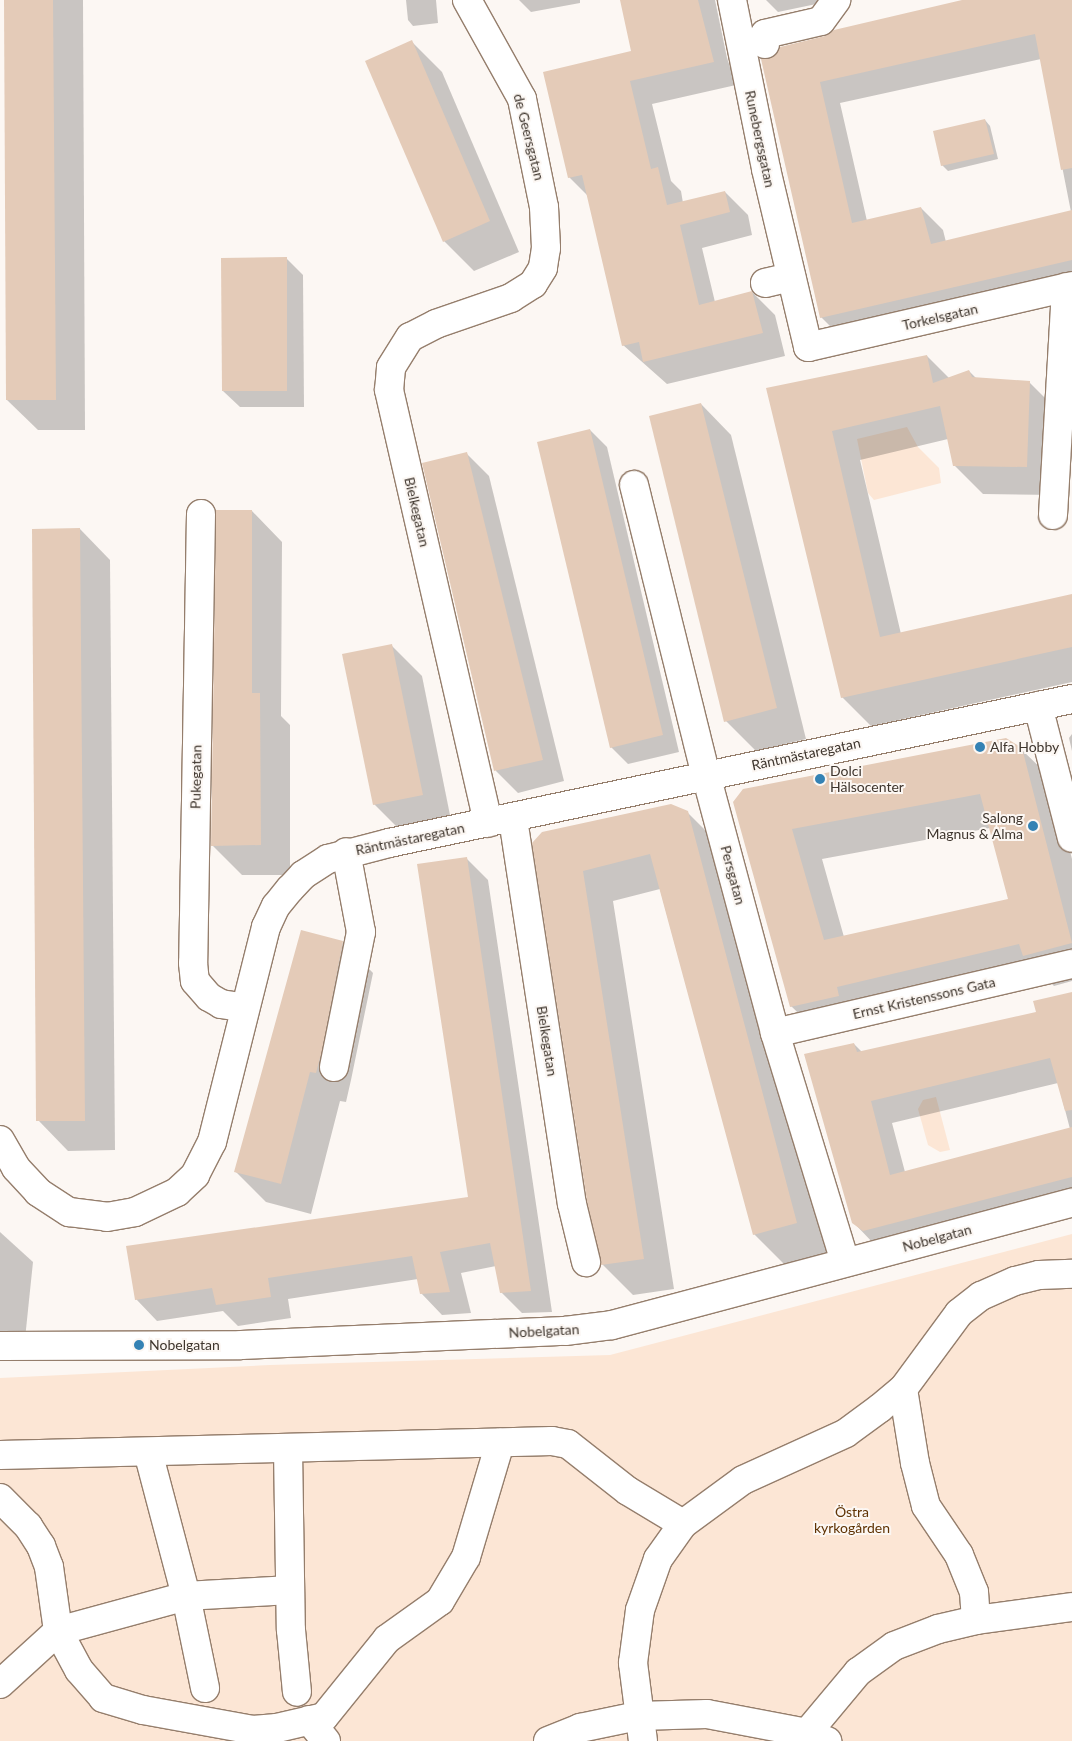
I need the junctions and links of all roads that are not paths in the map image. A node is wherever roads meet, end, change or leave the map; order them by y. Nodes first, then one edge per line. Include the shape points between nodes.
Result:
1 (467, 0) edge
2 (732, 0) edge
3 (836, 0) edge
4 (765, 44) dead end
5 (791, 277) junction
6 (765, 283) dead end
7 (533, 284) joint
8 (1069, 287) edge
9 (808, 347) joint
10 (634, 485) dead end
11 (201, 514) dead end
12 (1053, 515) dead end
13 (1072, 699) edge
14 (1038, 706) junction
15 (706, 775) junction
16 (501, 821) junction
17 (1072, 838) edge
18 (346, 852) junction
19 (1072, 964) edge
20 (244, 1008) junction
21 (775, 1032) junction
22 (334, 1067) dead end
23 (0, 1140) edge
24 (1072, 1203) edge
25 (586, 1262) dead end
26 (844, 1262) junction
27 (1072, 1274) edge
28 (0, 1346) edge
29 (903, 1389) junction
30 (500, 1443) junction
31 (288, 1449) junction
32 (148, 1452) junction
33 (0, 1455) edge
34 (0, 1498) edge
35 (683, 1524) junction
36 (290, 1590) junction
37 (186, 1596) junction
38 (1072, 1607) edge
39 (976, 1620) junction
40 (58, 1631) junction
41 (0, 1684) edge
42 (205, 1688) dead end
43 (297, 1692) dead end
44 (641, 1728) edge
45 (317, 1731) edge
46 (817, 1737) edge
47 (548, 1741) edge

1 - 7 street, de Geersgatan via 508,70 524,107 538,167 546,248 544,268
2 - 5 street, Runebergsgatan
3 - 4 street via 821,21 765,34
5 - 6 street
5 - 9 street, Runebergsgatan
7 - 16 street, Bielkegatan via 493,306 436,324 410,337 396,355 389,381
8 - 9 street, Torkelsgatan
8 - 12 street
10 - 15 street, Persgatan
11 - 20 street, Pukegatan via 192,963 196,981 209,997 221,1004
13 - 14 street, Räntmästaregatan
14 - 15 street, Räntmästaregatan
14 - 17 street
15 - 16 street, Räntmästaregatan
15 - 21 street, Persgatan
16 - 18 street, Räntmästaregatan
16 - 25 street, Bielkegatan via 572,1204
18 - 20 street, Räntmästaregatan via 303,875 276,906 266,927
18 - 22 street via 361,932
19 - 21 street, Ernst Kristenssons Gata
20 - 23 street, Räntmästaregatan via 212,1142 195,1175 177,1192 134,1212 107,1217 69,1212 38,1192 16,1168
21 - 26 street, Persgatan
24 - 26 street, Nobelgatan
26 - 28 street, Nobelgatan via 612,1325 565,1331 232,1345
27 - 29 street via 1039,1275 1015,1281 981,1296 959,1313
29 - 35 street via 846,1433 743,1480
29 - 39 street via 926,1506 958,1555 974,1592
30 - 31 street
30 - 35 street via 552,1440 568,1444 628,1491
30 - 45 street via 475,1532 447,1590 431,1609 381,1644 335,1707 324,1716
31 - 32 street
31 - 36 street
32 - 33 street
32 - 37 street
34 - 40 street via 28,1526 41,1546 49,1567
35 - 44 street via 658,1559 640,1610 633,1663
36 - 37 street
36 - 43 street
37 - 40 street
37 - 42 street
38 - 39 street
39 - 46 street via 938,1628 894,1646 858,1672
40 - 41 street
40 - 45 street via 90,1687 118,1705 253,1730
44 - 46 street via 707,1714
44 - 47 street via 580,1728

